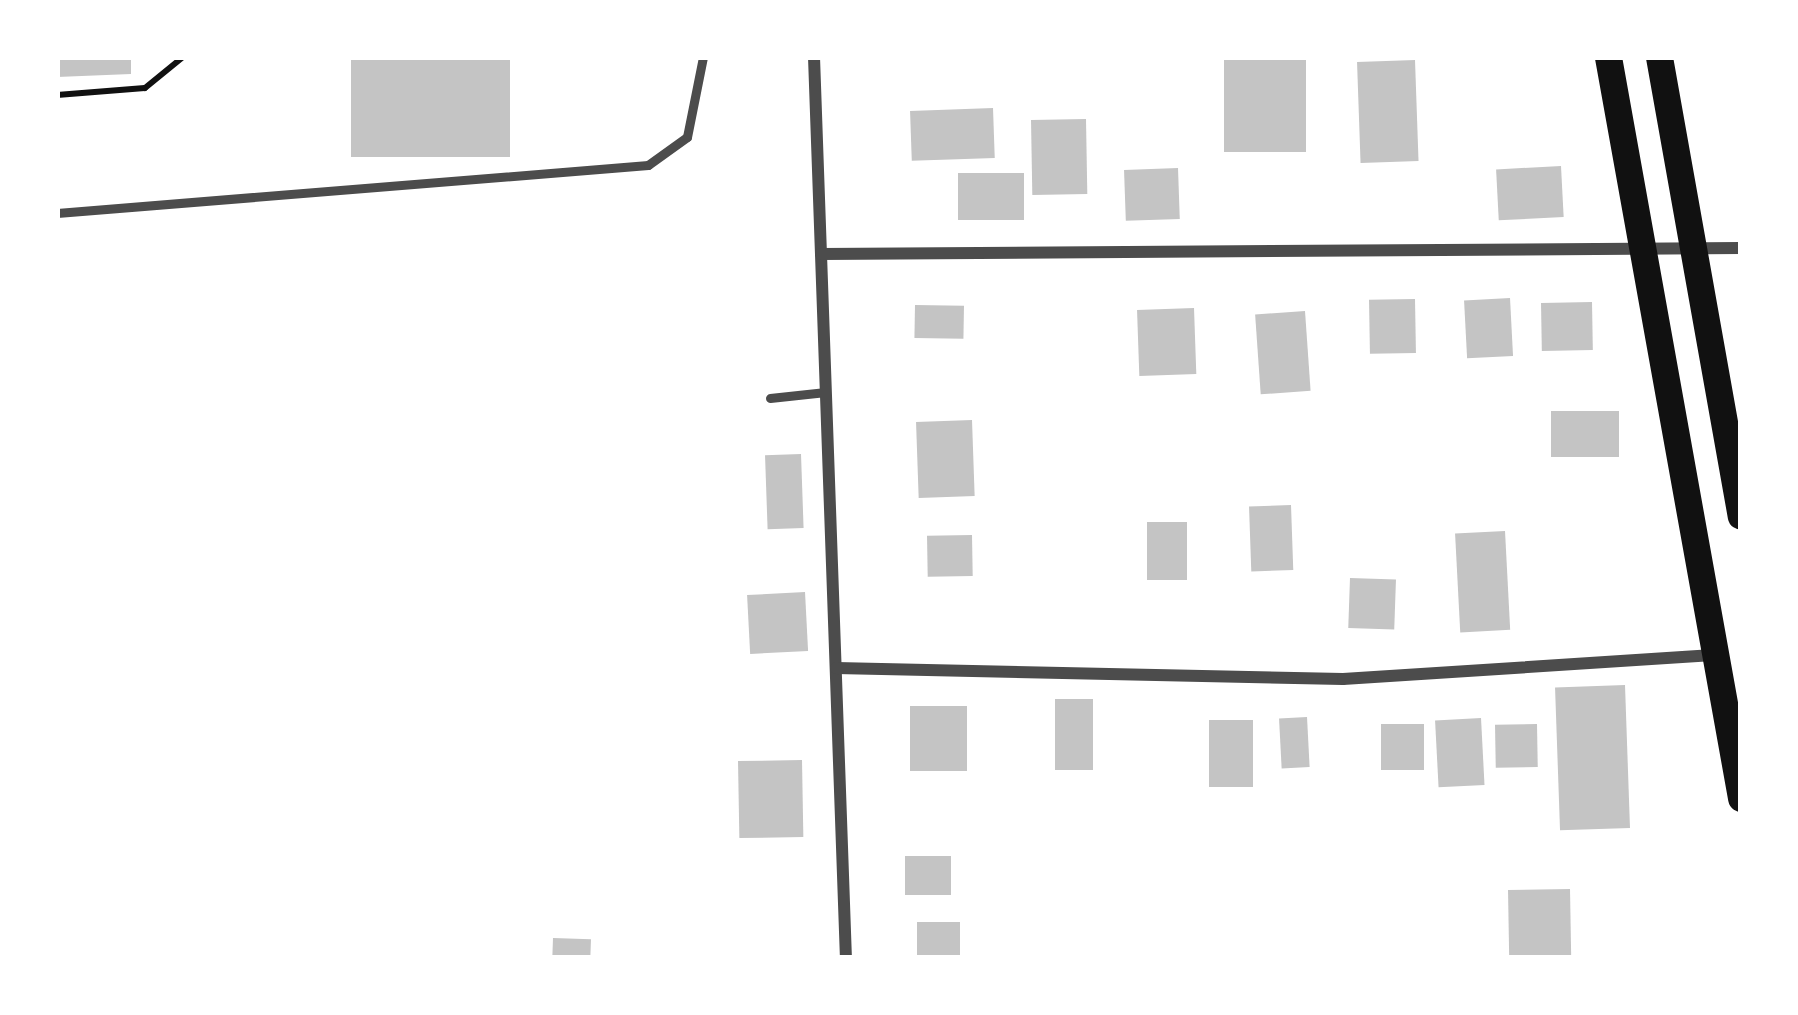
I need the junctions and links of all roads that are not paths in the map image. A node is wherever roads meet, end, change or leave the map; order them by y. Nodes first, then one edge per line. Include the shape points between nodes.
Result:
1 (703, 57) edge
2 (814, 57) edge
3 (1608, 57) edge
4 (1659, 57) edge
5 (57, 213) edge
6 (1644, 248) junction
7 (1692, 248) junction
8 (1741, 248) edge
9 (821, 254) junction
10 (826, 392) junction
11 (770, 398) dead end
12 (1741, 516) edge
13 (1712, 655) junction
14 (836, 668) junction
15 (1741, 798) edge
16 (846, 958) edge

1 - 5 lane via 687,137 648,165
2 - 9 street
3 - 6 main road
4 - 7 main road
6 - 7 street
6 - 9 street
6 - 13 main road
7 - 8 street
7 - 12 main road
9 - 10 street
10 - 11 lane
10 - 14 street
13 - 14 street via 1343,679
13 - 15 main road
14 - 16 street

